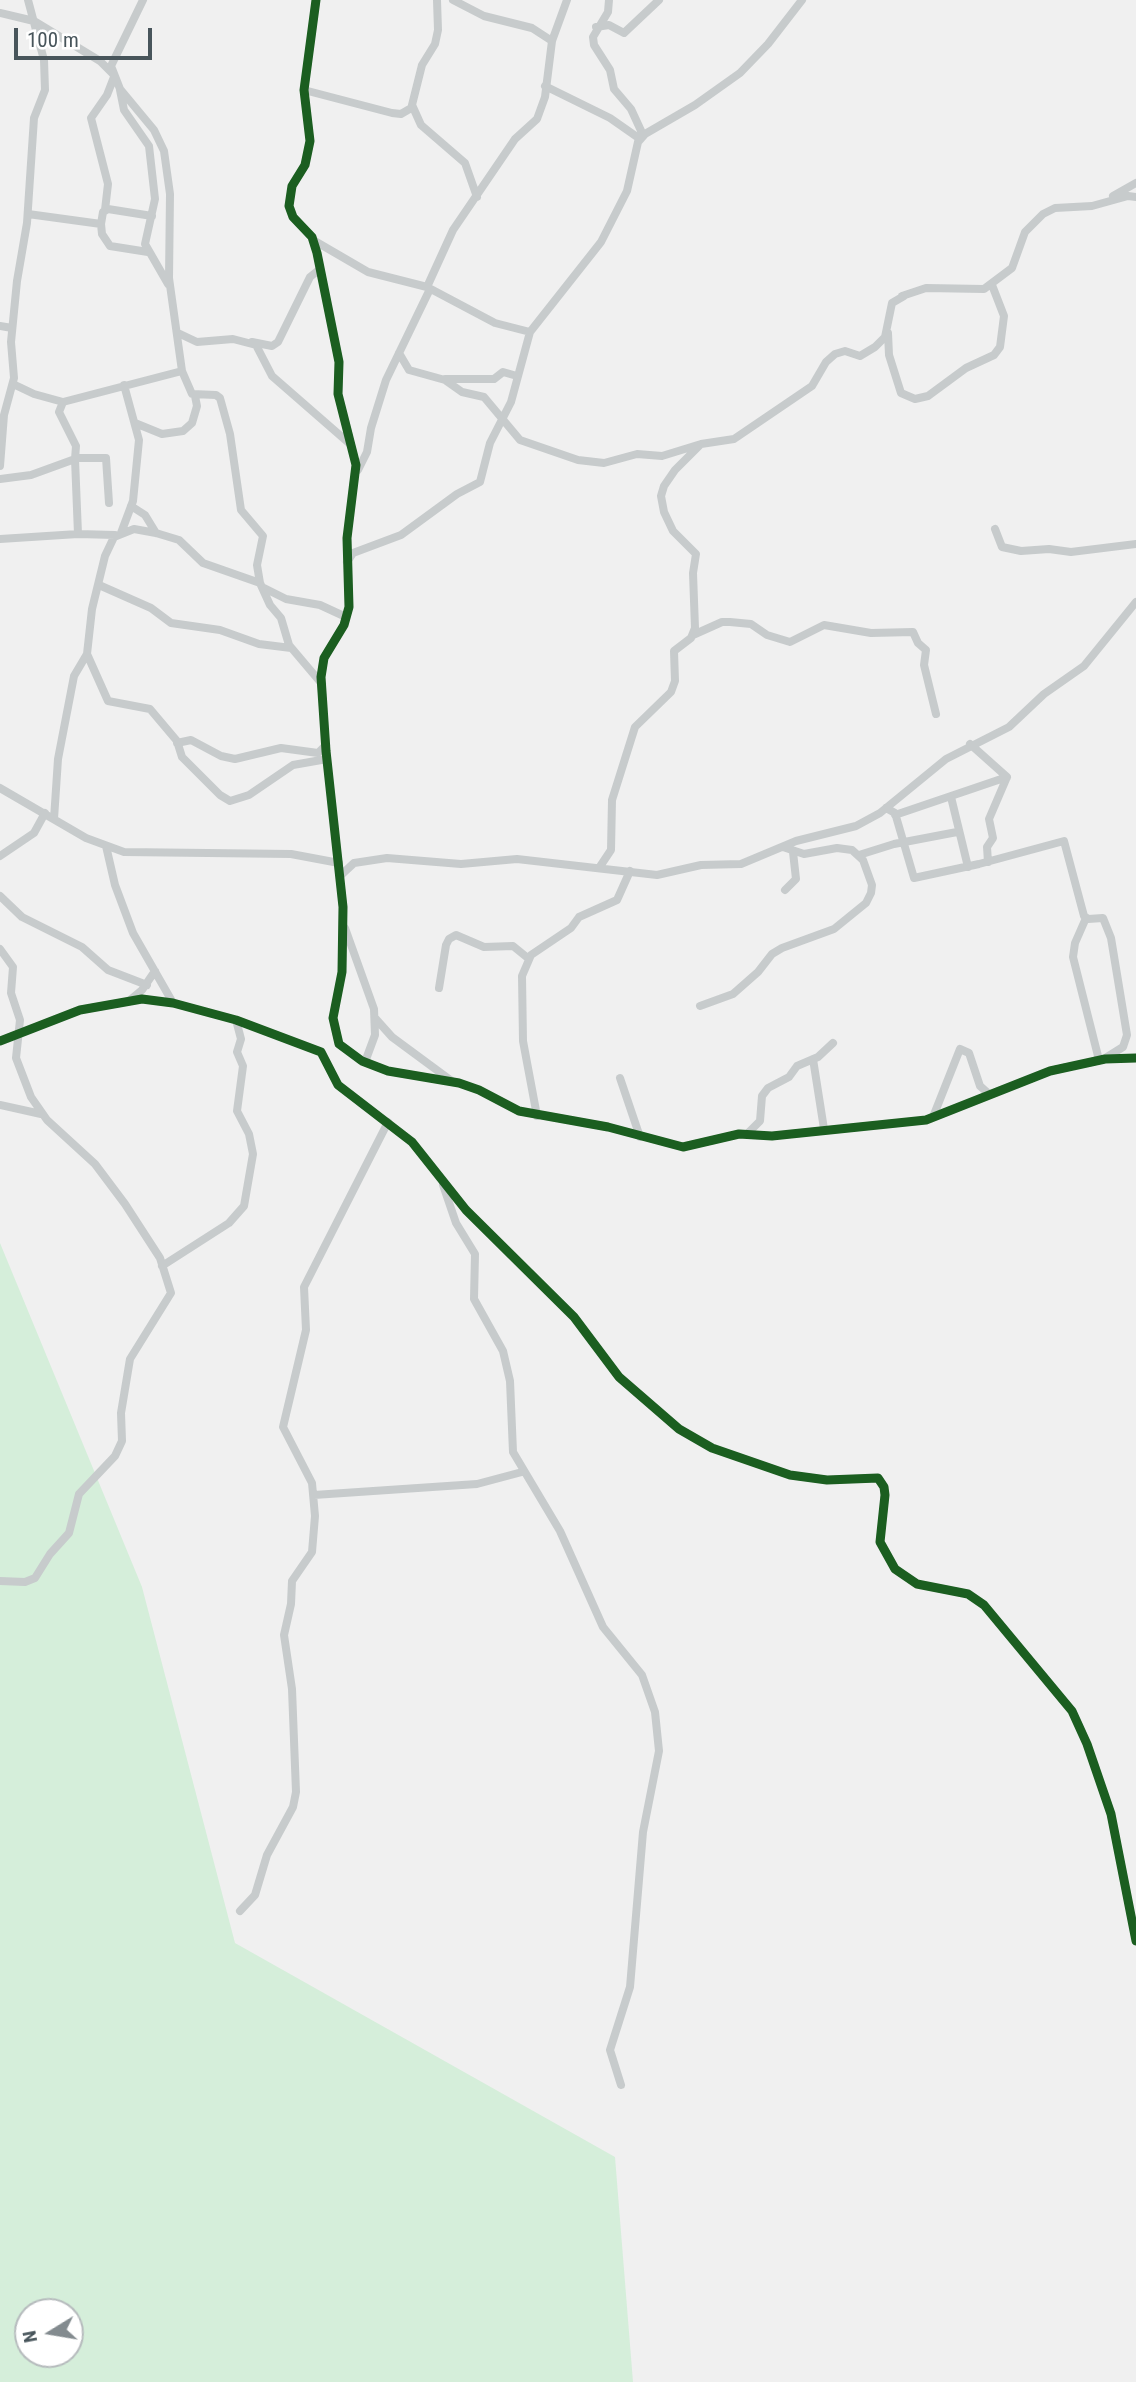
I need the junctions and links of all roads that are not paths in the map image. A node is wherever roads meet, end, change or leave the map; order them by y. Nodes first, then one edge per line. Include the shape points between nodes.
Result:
1 (28, 0) edge
2 (143, 0) edge
3 (316, 0) edge
4 (437, 0) edge
5 (453, 0) edge
6 (567, 0) edge
7 (610, 0) edge
8 (659, 0) edge
9 (802, 0) edge
10 (0, 13) edge
11 (34, 21) junction
12 (596, 27) junction
13 (552, 40) junction
14 (114, 75) junction
15 (545, 86) junction
16 (120, 89) junction
17 (304, 90) junction
18 (413, 107) junction
19 (642, 137) junction
20 (1136, 183) edge
21 (477, 197) junction
22 (1136, 197) edge
23 (1102, 204) junction
24 (105, 210) junction
25 (28, 214) junction
26 (152, 216) junction
27 (101, 224) junction
28 (313, 240) junction
29 (148, 252) junction
30 (320, 269) junction
31 (992, 285) junction
32 (170, 286) junction
33 (429, 288) junction
34 (892, 296) dead end
35 (904, 296) junction
36 (888, 323) junction
37 (0, 326) edge
38 (12, 328) junction
39 (178, 332) junction
40 (530, 332) junction
41 (250, 342) junction
42 (400, 353) junction
43 (182, 371) junction
44 (517, 376) junction
45 (438, 379) junction
46 (13, 384) junction
47 (124, 385) junction
48 (195, 396) junction
49 (63, 402) junction
50 (501, 417) junction
51 (135, 423) junction
52 (701, 444) junction
53 (351, 445) junction
54 (76, 458) junction
55 (0, 466) edge
56 (356, 472) junction
57 (0, 479) edge
58 (109, 503) dead end
59 (131, 506) junction
60 (995, 529) dead end
61 (156, 533) junction
62 (78, 534) junction
63 (118, 534) junction
64 (0, 539) edge
65 (1136, 544) edge
66 (346, 563) junction
67 (99, 584) junction
68 (261, 585) junction
69 (1136, 602) edge
70 (346, 617) junction
71 (693, 635) junction
72 (291, 648) junction
73 (87, 653) junction
74 (322, 684) junction
75 (936, 714) dead end
76 (177, 743) junction
77 (970, 744) junction
78 (326, 745) junction
79 (327, 759) junction
80 (1007, 777) junction
81 (0, 788) edge
82 (951, 797) junction
83 (886, 808) junction
84 (45, 813) junction
85 (895, 815) junction
86 (54, 819) junction
87 (957, 832) junction
88 (905, 841) junction
89 (106, 846) junction
90 (783, 848) junction
91 (793, 852) junction
92 (859, 855) junction
93 (0, 856) edge
94 (988, 862) junction
95 (340, 863) junction
96 (968, 867) junction
97 (599, 868) junction
98 (630, 872) junction
99 (340, 876) junction
100 (785, 890) dead end
101 (0, 896) edge
102 (1086, 918) junction
103 (343, 922) junction
104 (0, 949) edge
105 (529, 959) junction
106 (155, 971) junction
107 (147, 985) junction
108 (439, 988) dead end
109 (130, 1000) junction
110 (173, 1003) junction
111 (700, 1006) dead end
112 (375, 1018) junction
113 (236, 1020) junction
114 (18, 1034) junction
115 (0, 1041) edge
116 (833, 1043) dead end
117 (1136, 1058) edge
118 (813, 1059) junction
119 (1102, 1059) junction
120 (365, 1062) junction
121 (620, 1078) dead end
122 (453, 1083) junction
123 (989, 1094) junction
124 (0, 1105) edge
125 (41, 1114) junction
126 (537, 1116) junction
127 (933, 1117) junction
128 (388, 1122) junction
129 (824, 1129) junction
130 (747, 1134) junction
131 (640, 1137) junction
132 (441, 1179) junction
133 (162, 1266) junction
134 (522, 1472) junction
135 (314, 1495) junction
136 (0, 1580) edge
137 (240, 1911) dead end
138 (1136, 1941) edge
139 (621, 2085) dead end

1 - 11 street
2 - 14 street via 111,66
3 - 17 street
4 - 18 street via 435,44 422,65
5 - 13 street via 484,16 532,28
6 - 13 street
7 - 12 street via 608,12
8 - 12 street via 624,33 609,25
9 - 19 street via 740,73
10 - 11 street
11 - 14 street via 100,61
11 - 25 street via 44,60 45,90 34,118
12 - 19 street via 597,51
13 - 15 street
14 - 16 street
14 - 24 street via 91,123 108,184
15 - 19 street
15 - 21 street via 537,119 515,139
16 - 26 street via 124,110 149,146 155,199
16 - 32 street via 154,130 164,151 170,194
17 - 18 street via 391,113 401,114
17 - 28 street via 310,141 289,206
18 - 21 street via 432,137 465,163
19 - 40 street via 635,148 627,191 601,243
20 - 23 street
21 - 33 street via 453,230
22 - 23 street via 1123,196
23 - 31 street via 1055,208 1043,214 1026,232 1012,268
24 - 26 street via 118,208
24 - 27 street
25 - 27 street
25 - 38 street
26 - 29 street via 145,235
27 - 29 street via 110,246
28 - 30 street
28 - 33 street via 379,277
29 - 32 street
30 - 41 street via 310,277 278,342 272,346
30 - 53 street via 339,362 338,394
31 - 35 street via 978,291 926,288
31 - 36 street via 1004,316 1000,347 922,399 901,393 889,355
32 - 39 street
33 - 40 street via 495,323
33 - 42 street
34 - 35 street
35 - 36 street via 892,303
36 - 52 street via 885,337 874,347 860,356 845,351 835,354 812,386 734,439
37 - 38 street
38 - 46 street
39 - 41 street via 197,342
39 - 43 street
40 - 44 street
41 - 53 street via 260,350 272,376
42 - 45 street via 409,370
42 - 56 street
43 - 47 street
43 - 48 street
44 - 45 street via 503,372 494,379
44 - 50 street
45 - 50 street via 484,397
46 - 49 street
46 - 55 street via 4,415
47 - 49 street
47 - 51 street
48 - 51 street via 192,423 183,432 162,434
48 - 68 street via 220,398 241,510 263,538 257,565
49 - 54 street via 59,412 76,446
50 - 52 street via 520,440 595,463 637,454 662,456
50 - 66 street via 479,483 401,535 353,553
51 - 59 street via 139,440
52 - 71 street via 675,470 661,496 673,531 696,555
53 - 56 street
54 - 57 street via 31,475
54 - 58 street via 106,458
54 - 62 street
56 - 66 street
59 - 61 street via 145,515
59 - 63 street
60 - 65 street via 1002,547 1011,550 1071,552
61 - 63 street via 138,529
61 - 68 street via 179,540 203,563
62 - 63 street
62 - 64 street
63 - 67 street via 107,549
66 - 70 street via 350,592
67 - 72 street via 151,608 171,623
67 - 73 street
68 - 70 street via 286,599
68 - 72 street via 281,618
69 - 77 street via 1084,666 1044,694 1009,727
70 - 74 street via 324,659
71 - 75 street via 722,622 751,624 790,642 824,625 870,633 914,632 926,650 924,665
71 - 97 street via 674,651 671,692 635,727 612,800 611,850
72 - 74 street
73 - 76 street via 108,701 150,709
73 - 86 street via 75,673 66,711
74 - 78 street
76 - 78 street via 191,740 235,759 281,748 318,753
76 - 79 street via 181,756 196,772 233,802 293,765
77 - 80 street
77 - 83 street
78 - 79 street
79 - 95 street
80 - 82 street
80 - 94 street via 989,820 993,838 986,847
81 - 84 street
82 - 85 street
82 - 87 street
83 - 85 street
83 - 90 street via 856,827
84 - 86 street
84 - 93 street via 34,833
85 - 88 street
86 - 89 street
87 - 88 street
87 - 96 street
88 - 92 street
88 - 96 street via 913,877
89 - 95 street via 124,852 291,854
89 - 106 street via 124,912
90 - 91 street
90 - 98 street via 741,864 701,865 657,875
91 - 92 street via 844,848
91 - 100 street via 796,878
92 - 111 street via 872,884 866,903 834,929 772,954 733,994
94 - 96 street
94 - 102 street via 1062,840
95 - 99 street
97 - 98 street
97 - 99 street via 517,859 461,864 387,858 354,863
98 - 105 street via 617,900 581,915 571,929
99 - 103 street
101 - 107 street via 22,917 82,947 108,970
102 - 119 street via 1073,957
102 - 119 street via 1102,918 1107,925 1124,1007 1126,1042
103 - 112 street
103 - 120 street via 342,972 333,1025 339,1044
104 - 114 street via 13,967 11,993 20,1020
105 - 108 street via 513,946 484,947 456,935 446,946
105 - 126 street via 522,976 523,1041
106 - 107 street
106 - 110 street
107 - 109 street
109 - 110 street
109 - 114 street via 80,1010
110 - 113 street
112 - 120 street via 375,1035
112 - 122 street via 392,1037
113 - 128 street via 321,1052 338,1085
113 - 133 street via 241,1039 237,1052 243,1066 237,1111 253,1154 244,1206 229,1223
114 - 115 street
114 - 125 street via 16,1058
116 - 118 street
117 - 119 street
118 - 129 street
118 - 130 street via 764,1092 760,1121
119 - 123 street
120 - 122 street
121 - 131 street
122 - 126 street
123 - 127 street
123 - 127 street via 979,1086 969,1054 960,1049
124 - 125 street
125 - 133 street via 103,1174 155,1248
126 - 131 street
127 - 129 street
128 - 132 street via 412,1142
128 - 135 street via 306,1282 306,1330 283,1427
129 - 130 street via 772,1136
130 - 131 street via 683,1147
132 - 134 street via 456,1223 475,1254 474,1299 503,1351 510,1381 513,1452
132 - 138 street via 471,1216 574,1317 626,1384 679,1429 712,1448 790,1475 827,1480 874,1477 883,1483 880,1542 895,1569 918,1584 968,1594 984,1605 1072,1712 1111,1814
133 - 136 street via 171,1293 130,1359 121,1413 122,1441 115,1456 79,1494 69,1533 35,1578
134 - 135 street via 477,1484
134 - 139 street via 561,1531 603,1627 642,1675 658,1731 659,1751 643,1832 630,1987 610,2050
135 - 137 street via 315,1539 306,1563 292,1581 284,1635 296,1735 296,1792 293,1807 267,1855 255,1895

